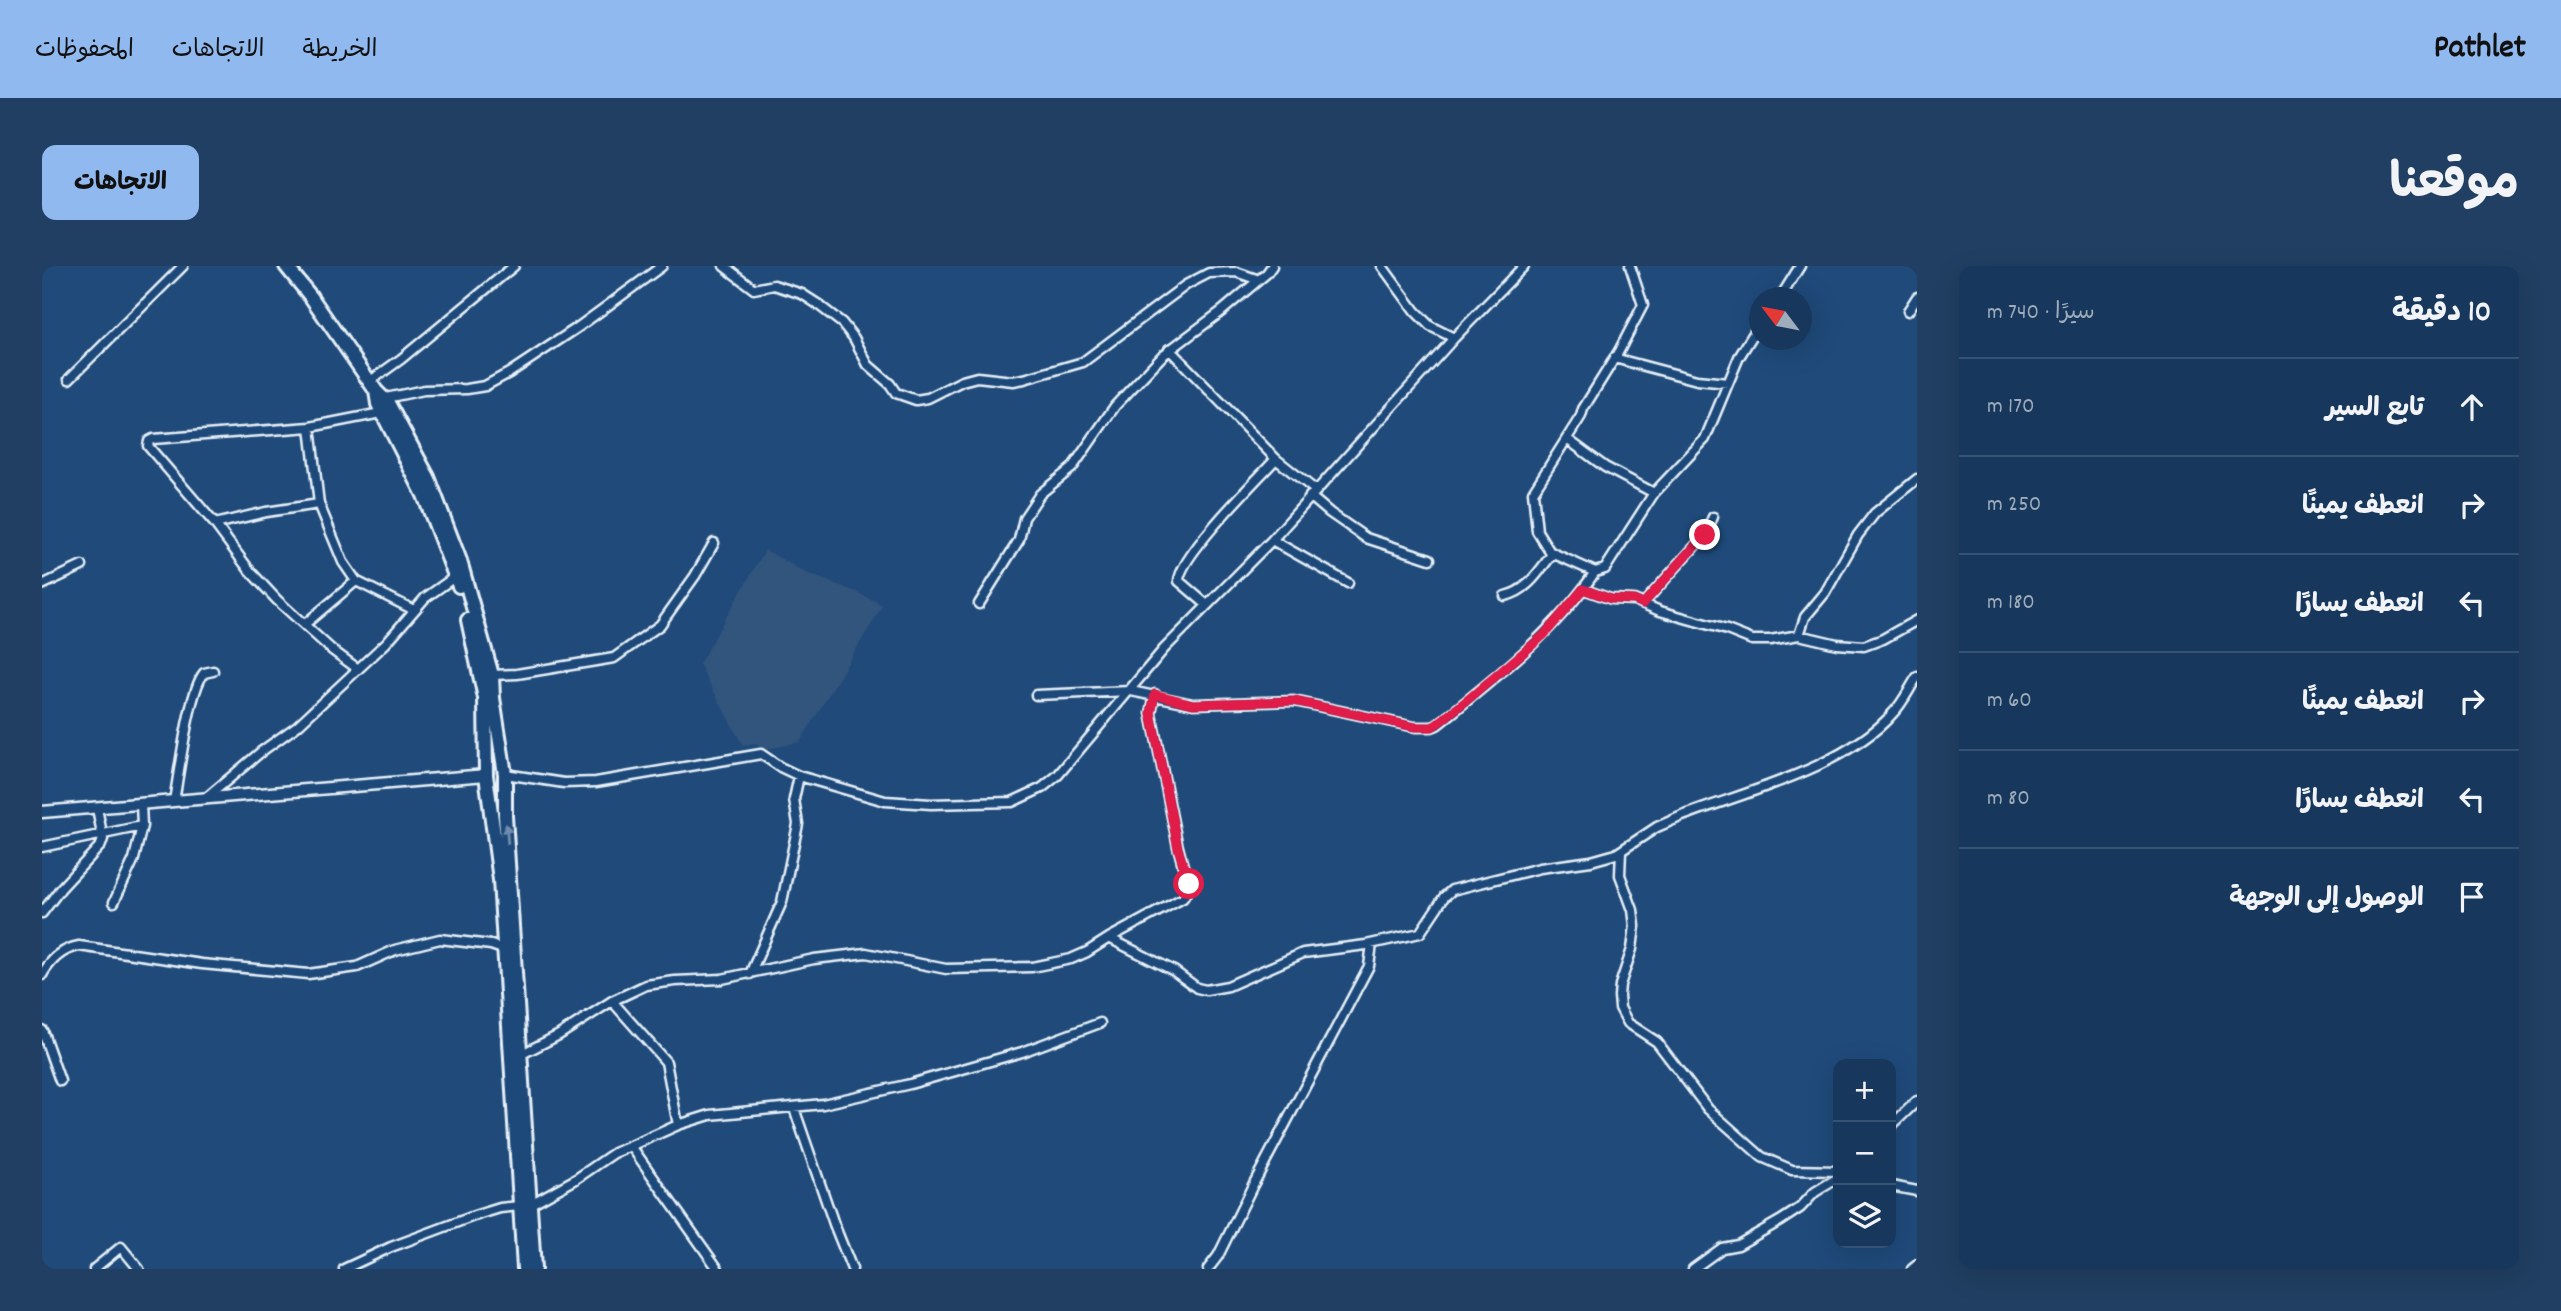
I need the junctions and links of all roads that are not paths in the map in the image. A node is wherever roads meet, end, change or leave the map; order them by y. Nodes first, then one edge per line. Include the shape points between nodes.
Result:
1 (183, 266) edge
2 (286, 266) edge
3 (514, 266) edge
4 (662, 266) edge
5 (724, 266) edge
6 (1272, 266) edge
7 (1382, 266) edge
8 (1524, 266) edge
9 (1630, 266) edge
10 (1800, 266) edge
11 (1259, 280) junction
12 (1787, 287) edge
13 (1917, 298) edge
14 (1908, 311) dead end
15 (1454, 338) junction
16 (1749, 341) edge
17 (1169, 349) junction
18 (1614, 358) junction
19 (69, 379) dead end
20 (1727, 383) junction
21 (377, 393) junction
22 (388, 412) junction
23 (310, 427) junction
24 (1567, 439) junction
25 (1276, 458) junction
26 (1917, 479) edge
27 (1312, 493) junction
28 (1654, 493) junction
29 (319, 504) junction
30 (1713, 517) dead end
31 (215, 524) junction
32 (1272, 540) junction
33 (714, 543) dead end
34 (1553, 553) junction
35 (1430, 559) dead end
36 (82, 566) dead end
37 (1595, 572) junction
38 (456, 576) junction
39 (356, 581) junction
40 (1348, 583) dead end
41 (42, 585) edge
42 (1583, 589) junction
43 (1504, 596) dead end
44 (979, 604) dead end
45 (1643, 604) junction
46 (1207, 605) junction
47 (414, 610) junction
48 (1917, 620) edge
49 (305, 624) junction
50 (1799, 635) junction
51 (358, 669) junction
52 (213, 671) dead end
53 (492, 675) junction
54 (1917, 677) edge
55 (1131, 691) junction
56 (1155, 694) junction
57 (1036, 695) dead end
58 (489, 698) junction
59 (502, 755) junction
60 (486, 756) junction
61 (505, 774) junction
62 (486, 775) junction
63 (799, 776) junction
64 (205, 799) junction
65 (489, 799) junction
66 (505, 799) junction
67 (174, 801) junction
68 (141, 804) junction
69 (97, 808) junction
70 (42, 812) edge
71 (142, 826) junction
72 (102, 833) junction
73 (42, 847) edge
74 (1620, 851) junction
75 (505, 880) junction
76 (114, 902) dead end
77 (42, 913) edge
78 (1109, 938) junction
79 (1372, 944) junction
80 (510, 950) junction
81 (750, 974) junction
82 (42, 975) edge
83 (612, 1001) junction
84 (1100, 1023) dead end
85 (42, 1030) edge
86 (520, 1055) junction
87 (60, 1081) dead end
88 (1917, 1101) edge
89 (794, 1108) junction
90 (1895, 1122) edge
91 (678, 1125) junction
92 (631, 1146) junction
93 (1833, 1171) edge
94 (1833, 1181) edge
95 (1896, 1187) edge
96 (1917, 1191) edge
97 (524, 1206) junction
98 (1917, 1265) edge
99 (94, 1269) edge
100 (139, 1269) edge
101 (344, 1269) edge
102 (524, 1269) edge
103 (534, 1269) edge
104 (718, 1269) edge
105 (852, 1269) edge
106 (1208, 1269) edge
107 (1693, 1269) edge
108 (1912, 1269) edge

1 - 19 street
2 - 21 highway
3 - 21 street via 401,359
4 - 21 street via 577,328 485,386
5 - 11 street via 754,289 774,285 816,303 842,323 869,365 896,393 916,400 977,377 1013,381 1083,362 1185,285 1209,273 1236,272
6 - 11 street
7 - 15 street via 1415,311 1430,326
8 - 15 street
9 - 18 street via 1643,305
10 - 12 street
11 - 17 street
13 - 14 street
15 - 27 street
16 - 20 street
17 - 25 street
17 - 44 street via 1115,406 1072,468 1040,494 1024,518 1019,540
18 - 20 street
18 - 24 street
20 - 28 street via 1705,439
21 - 22 highway
22 - 23 street
22 - 38 highway
22 - 53 highway via 428,477 460,561
23 - 29 street
23 - 31 street via 150,440 149,448
24 - 28 street via 1605,467
24 - 34 street via 1533,492 1537,531
25 - 27 street
25 - 46 street via 1180,570 1179,581
26 - 50 street via 1875,513 1858,535 1825,593 1805,617
27 - 32 street
27 - 35 street via 1330,513 1366,538
28 - 37 street via 1605,569
29 - 31 street
29 - 39 street
30 - 45 street via 1705,535
31 - 49 street via 250,571
32 - 40 street
32 - 46 street
33 - 53 street via 660,625 614,658
34 - 37 street
34 - 43 street via 1527,586
36 - 41 street
37 - 42 street
38 - 47 street
38 - 58 highway
39 - 47 street
39 - 49 street
42 - 45 street
42 - 56 street via 1544,635 1432,727 1294,701 1193,704
45 - 50 street via 1752,640
46 - 55 street
47 - 51 street
48 - 50 street via 1864,646
49 - 51 street
51 - 64 street via 297,726
52 - 67 street via 204,673 198,683
53 - 58 highway
54 - 74 street via 1893,713 1856,744 1823,763 1657,827
55 - 56 street
55 - 57 street
55 - 63 street via 1058,775 1012,802 885,801
56 - 78 street via 1151,713 1189,888 1183,898
58 - 59 highway
58 - 60 highway
59 - 60 highway
59 - 61 highway
60 - 62 highway
61 - 63 street via 564,783 596,782 761,754
61 - 66 highway
62 - 64 main road
62 - 65 highway
63 - 81 street via 794,799 798,824 782,902
64 - 67 main road
65 - 66 highway
65 - 75 highway
75 -> 66 highway
67 - 68 main road
68 - 69 main road
68 - 71 street
69 - 70 main road
69 - 72 street
71 - 72 street
71 - 76 street via 134,859
72 - 73 street
72 - 77 street via 100,847
74 - 79 street via 1452,890 1423,932
74 - 93 street via 1620,875 1635,926 1619,996 1628,1023 1657,1042 1708,1109 1762,1157 1792,1170
75 - 80 highway
78 - 79 street via 1206,990 1228,986 1303,953
78 - 81 street via 1087,952 1032,967 946,969 866,953
79 - 106 street via 1369,966
80 - 82 street via 440,939 395,950 357,967 308,974 79,946 53,958
80 - 86 highway
80 - 97 highway
81 - 83 street via 646,985
83 - 86 street
83 - 91 street via 666,1062
84 - 89 street via 974,1066 842,1101
85 - 87 street
86 - 97 highway
88 - 90 street
89 - 91 street via 710,1115
89 - 105 street
91 - 92 street
92 - 97 street
92 - 104 street
94 - 107 street via 1780,1221 1738,1245 1722,1248
95 - 96 street
97 - 101 street via 474,1216
97 - 102 highway
97 - 103 highway
98 - 108 street
99 - 100 street via 121,1247

